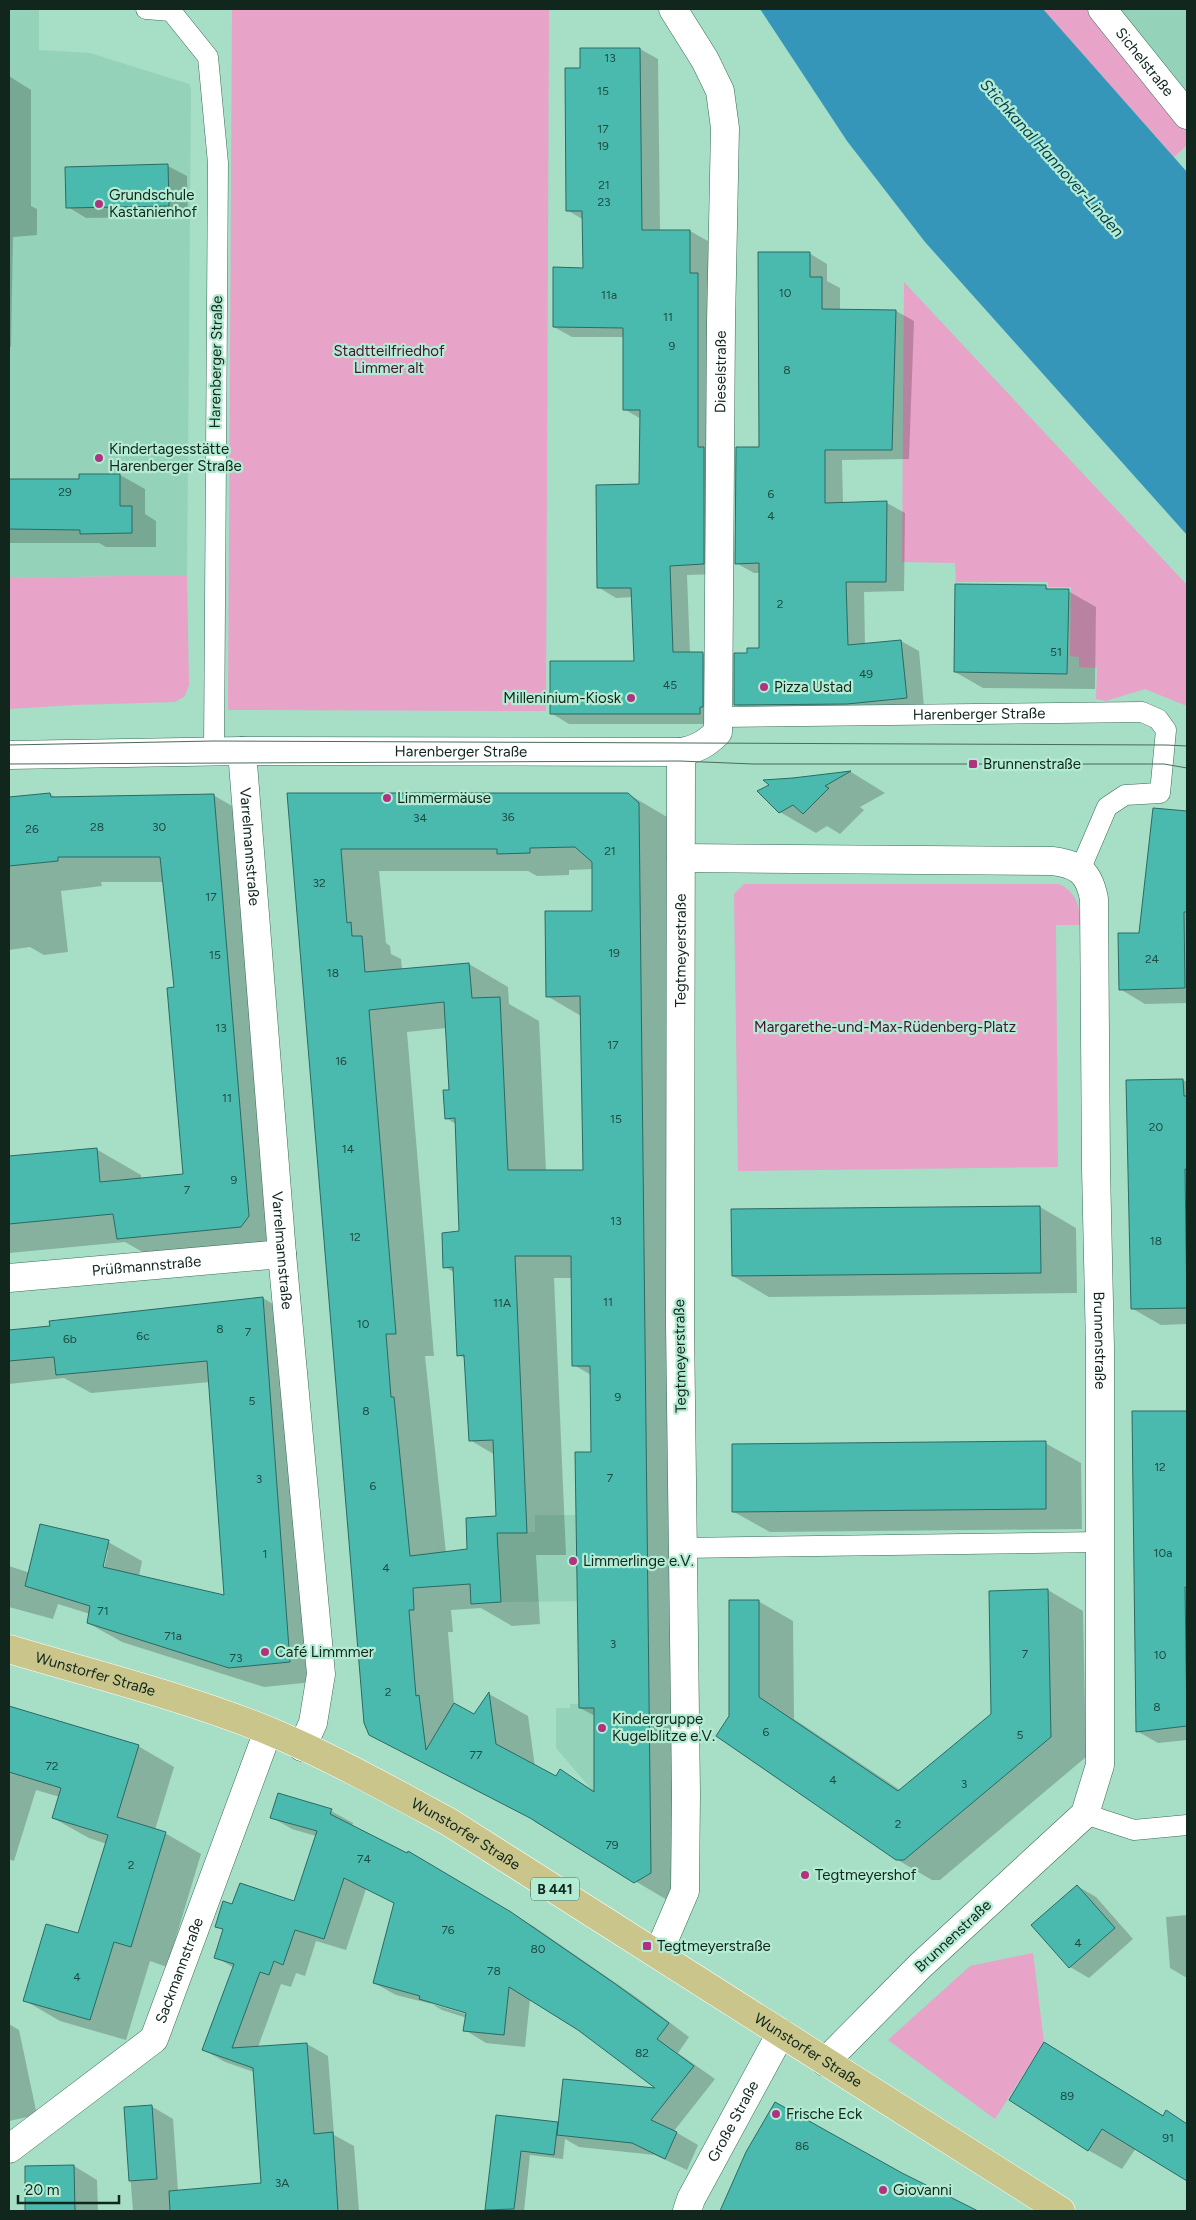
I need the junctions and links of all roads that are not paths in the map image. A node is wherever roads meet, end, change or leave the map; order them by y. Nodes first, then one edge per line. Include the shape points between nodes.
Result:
1 (146, 9) edge
2 (673, 9) edge
3 (1102, 9) edge
4 (1187, 115) edge
5 (720, 717) junction
6 (706, 744) joint
7 (214, 751) junction
8 (242, 751) junction
9 (681, 752) junction
10 (9, 755) edge
11 (681, 858) junction
12 (1080, 870) junction
13 (282, 1254) junction
14 (9, 1278) edge
15 (1100, 1542) junction
16 (683, 1548) junction
17 (9, 1650) edge
18 (268, 1731) junction
19 (302, 1747) junction
20 (1086, 1814) junction
21 (1187, 1825) edge
22 (658, 1954) junction
23 (782, 2033) junction
24 (825, 2062) junction
25 (9, 2149) edge
26 (687, 2211) edge
27 (1059, 2211) edge

1 - 7 lane, Harenberger Straße via 171,11 208,58 218,163
2 - 5 street, Dieselstraße via 720,91 725,128
3 - 4 street, Sichelstraße
5 - 6 street, Dieselstraße via 718,732
5 - 12 lane, Harenberger Straße via 1142,712 1158,719 1166,730 1160,793 1125,795 1107,807
6 - 9 street, Harenberger Straße
7 - 8 street, Harenberger Straße
7 - 10 street, Harenberger Straße
8 - 9 street, Harenberger Straße
8 - 13 street, Varrelmannstraße
9 - 11 street, Tegtmeyerstraße
11 - 12 street via 1052,861 1068,863
11 - 16 street, Tegtmeyerstraße via 679,1172
12 - 15 street, Brunnenstraße via 1091,882 1094,899
13 - 14 street, Prüßmannstraße
13 - 19 street, Varrelmannstraße via 321,1674 313,1723
15 - 16 lane
15 - 20 street, Brunnenstraße via 1100,1765
16 - 22 street, Tegtmeyerstraße via 685,1891
17 - 18 main road, Wunstorfer Straße / B 441 via 176,1698
18 - 19 main road, Wunstorfer Straße / B 441
18 - 25 street, Sackmannstraße via 154,2039
19 - 22 main road, Wunstorfer Straße / B 441 via 449,1822
20 - 21 lane via 1134,1830
20 - 24 street, Brunnenstraße via 920,1966
22 - 23 main road, Wunstorfer Straße / B 441
23 - 24 main road, Wunstorfer Straße / B 441
23 - 26 street, Große Straße
24 - 27 main road, Wunstorfer Straße / B 441

